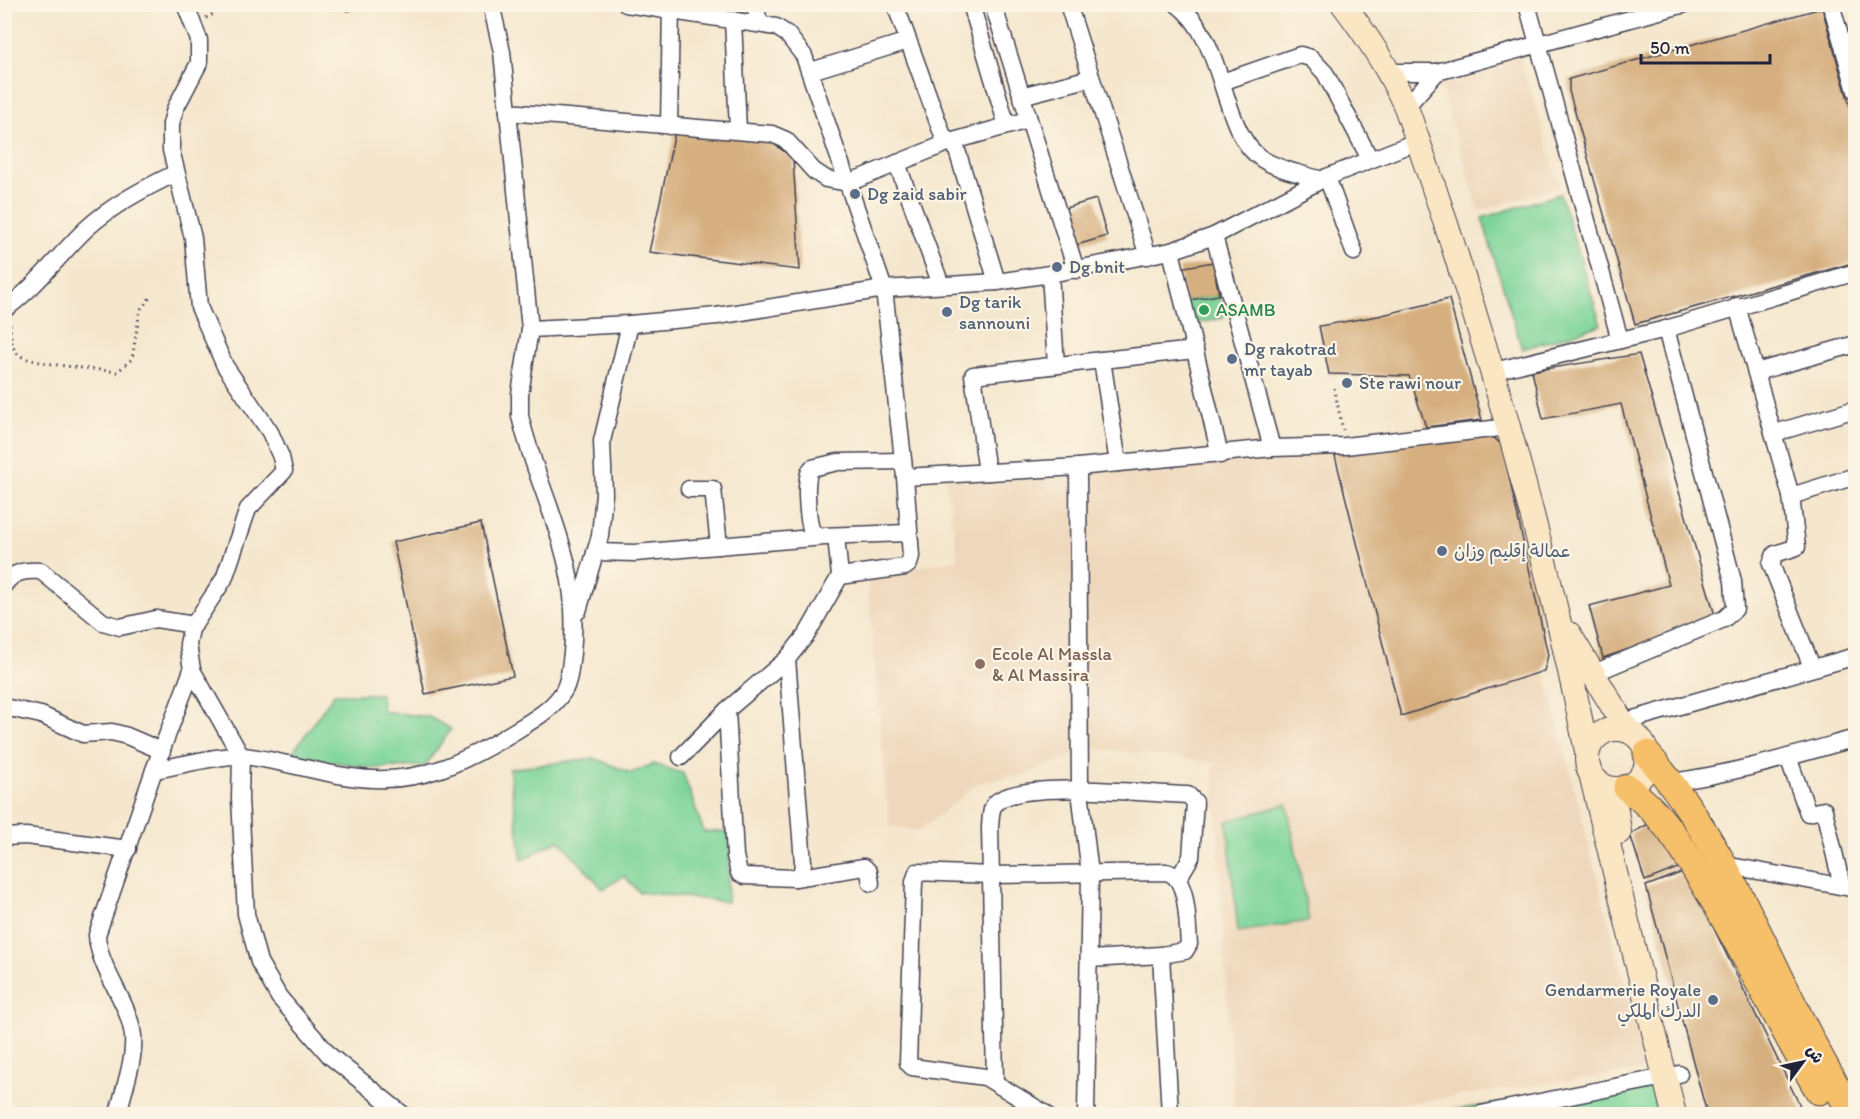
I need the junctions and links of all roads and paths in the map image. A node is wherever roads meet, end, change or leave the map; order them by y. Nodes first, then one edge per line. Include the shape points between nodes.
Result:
1 (185, 4) edge
2 (231, 4) edge
3 (491, 4) edge
4 (626, 4) edge
5 (754, 4) edge
6 (895, 4) edge
7 (971, 4) edge
8 (993, 4) edge
9 (1068, 4) edge
10 (1177, 4) edge
11 (1343, 4) edge
12 (1527, 4) edge
13 (1685, 4) edge
14 (1831, 4) edge
15 (671, 8) edge
16 (733, 20) junction
17 (760, 23) junction
18 (194, 25) junction
19 (908, 41) junction
20 (1538, 47) junction
21 (811, 71) junction
22 (1390, 72) junction
23 (1437, 72) junction
24 (1091, 78) junction
25 (1222, 82) junction
26 (1856, 91) edge
27 (1021, 96) junction
28 (1407, 107) junction
29 (508, 112) junction
30 (1028, 120) junction
31 (669, 126) junction
32 (1007, 126) junction
33 (738, 130) junction
34 (1418, 141) junction
35 (950, 142) junction
36 (1370, 159) junction
37 (897, 163) junction
38 (176, 173) junction
39 (1325, 178) junction
40 (848, 183) junction
41 (1214, 236) junction
42 (1171, 251) junction
43 (1354, 252) dead end
44 (1148, 256) junction
45 (1076, 270) junction
46 (1856, 272) edge
47 (1050, 274) junction
48 (996, 282) junction
49 (941, 285) junction
50 (884, 289) junction
51 (152, 295) dead end
52 (1737, 306) junction
53 (6, 308) edge
54 (630, 324) junction
55 (530, 329) junction
56 (1666, 329) junction
57 (1620, 340) junction
58 (1855, 346) edge
59 (1195, 350) junction
60 (1102, 360) junction
61 (1056, 366) junction
62 (1494, 371) junction
63 (1756, 372) junction
64 (1334, 388) dead end
65 (1856, 409) edge
66 (1341, 419) dead end
67 (1509, 427) junction
68 (1775, 434) junction
69 (1272, 448) junction
70 (1220, 455) junction
71 (1118, 463) junction
72 (1078, 466) junction
73 (904, 469) junction
74 (987, 472) junction
75 (1856, 476) edge
76 (689, 489) dead end
77 (1791, 496) junction
78 (908, 533) junction
79 (836, 536) junction
80 (719, 546) junction
81 (595, 552) junction
82 (840, 576) junction
83 (4, 585) edge
84 (1560, 619) junction
85 (575, 622) junction
86 (194, 625) junction
87 (1856, 656) edge
88 (787, 659) junction
89 (1812, 667) junction
90 (192, 670) junction
91 (1594, 673) junction
92 (4, 707) edge
93 (727, 710) junction
94 (1625, 726) junction
95 (1856, 738) edge
96 (162, 751) junction
97 (1587, 752) junction
98 (1647, 754) junction
99 (241, 756) junction
100 (681, 757) dead end
101 (1788, 757) junction
102 (154, 770) junction
103 (1672, 782) junction
104 (1611, 785) junction
105 (1080, 791) junction
106 (4, 837) edge
107 (128, 849) junction
108 (1725, 865) junction
109 (1090, 874) junction
110 (992, 875) junction
111 (795, 878) junction
112 (1178, 879) junction
113 (871, 883) dead end
114 (1849, 887) edge
115 (1161, 956) junction
116 (1089, 959) junction
117 (1672, 1076) junction
118 (994, 1082) junction
119 (118, 1114) edge
120 (402, 1114) edge
121 (1046, 1114) edge
122 (1086, 1114) edge
123 (1170, 1114) edge
124 (1480, 1114) edge
125 (1674, 1114) edge
126 (1689, 1114) edge
127 (1833, 1114) edge
128 (1853, 1114) edge

1 - 18 street
2 - 18 path
3 - 29 street via 502,52
4 - 15 street
5 - 17 street
6 - 19 street
7 - 32 street
8 - 27 street
9 - 24 street
10 - 25 street via 1203,31
11 - 22 main road
12 - 20 street
13 - 20 street
14 - 26 street
15 - 16 street
15 - 31 street
16 - 17 street
16 - 33 street
17 - 21 street via 787,34
18 - 38 street via 199,40 199,63 181,94 171,124
19 - 21 street
19 - 35 street via 943,136
20 - 23 street
20 - 57 street
21 - 40 street
22 - 23 street
22 - 28 main road
23 - 28 street
24 - 27 street
24 - 44 street
25 - 36 street via 1300,55 1311,58 1324,73
25 - 39 street via 1240,130 1261,158
27 - 30 street
28 - 34 main road
29 - 31 street
29 - 55 street
30 - 32 street
30 - 45 street
31 - 33 street
32 - 35 street
33 - 40 street via 772,134 786,140 814,171 826,179
34 - 36 street
34 - 62 main road
35 - 37 street
35 - 48 street via 956,147
36 - 39 street
37 - 40 street
37 - 49 street
38 - 53 street via 123,201 88,227 26,295
38 - 86 street via 192,231 199,307 205,326 225,366 270,432 284,471 248,509 224,579
39 - 41 street
39 - 43 street
40 - 50 street
41 - 42 street
41 - 69 street
42 - 44 street
42 - 59 street
44 - 45 street
45 - 47 street
46 - 52 street
47 - 48 street
47 - 61 street
48 - 49 street
49 - 50 street
50 - 54 street via 778,308
50 - 73 street
51 - 53 path via 140,310 132,359 117,372 19,355 13,346
52 - 56 street
52 - 63 street
54 - 55 street
54 - 81 street via 602,441 603,514
55 - 85 street via 520,416 569,566
56 - 57 street
56 - 91 street via 1733,581 1736,606 1724,619
57 - 62 street
58 - 63 street
59 - 60 street
59 - 70 street
60 - 61 street
60 - 71 street
61 - 74 street via 973,375
62 - 67 main road
63 - 68 street
64 - 66 path
65 - 68 street
67 - 69 street via 1345,446
67 - 84 main road
68 - 77 street
69 - 70 street
70 - 71 street
71 - 72 street
72 - 74 street
72 - 105 street
73 - 74 street
73 - 78 street
73 - 79 street via 838,462 809,470 812,532
75 - 77 street
76 - 80 street via 713,489
77 - 89 street via 1797,547 1775,554 1771,564
78 - 79 street
78 - 82 street via 911,561 905,567
79 - 80 street
79 - 82 street
80 - 81 street
81 - 85 street
82 - 88 street via 807,634
83 - 86 street via 19,572 41,571 103,622 120,627 156,619
84 - 91 main road
84 - 97 main road
85 - 99 street via 569,674 556,702 503,738 442,771 374,779
86 - 90 street via 188,644
87 - 89 street
88 - 93 street
88 - 111 street via 803,862 802,872
89 - 94 street
90 - 96 street
90 - 99 street
91 - 94 main road
92 - 96 street via 41,715 84,734 112,732 127,736
93 - 100 street
93 - 111 street via 739,873
94 - 97 main road via 1598,735
94 - 98 main road via 1643,744
95 - 101 street
96 - 102 street
97 - 104 main road via 1586,761
98 - 103 main road
98 - 104 main road via 1643,775
99 - 102 street
99 - 120 street via 246,914 260,962 279,997 330,1056
101 - 103 street
101 - 114 street via 1808,813 1824,810
102 - 107 street
103 - 108 main road
104 - 117 main road
104 - 127 main road via 1654,809 1667,824 1726,920 1785,1035
105 - 109 street
105 - 110 street via 1036,790 997,802 991,816
105 - 112 street via 1192,797 1191,857
106 - 107 street via 26,836
107 - 119 street via 98,934 99,949 133,1039
108 - 114 street
108 - 128 main road via 1803,1024
109 - 110 street
109 - 112 street via 1166,872
109 - 116 street
110 - 118 street
110 - 118 street via 923,870 915,876 906,1058 912,1067 985,1077
111 - 113 street via 864,867
112 - 115 street via 1189,944 1185,951
115 - 116 street
115 - 123 street
116 - 122 street
117 - 124 street
117 - 125 main road
117 - 126 main road
118 - 121 street

